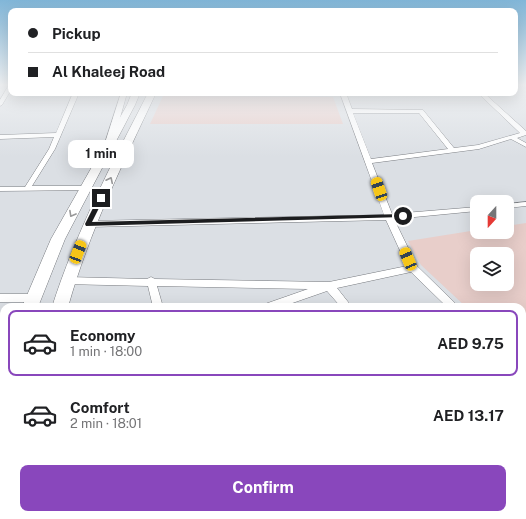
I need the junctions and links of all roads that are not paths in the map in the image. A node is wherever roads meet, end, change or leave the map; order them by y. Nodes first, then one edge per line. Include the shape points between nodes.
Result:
1 (69, 108) edge
2 (121, 108) edge
3 (129, 108) edge
4 (145, 108) edge
5 (497, 108) edge
6 (350, 111) joint
7 (525, 134) edge
8 (58, 135) junction
9 (0, 137) edge
10 (511, 137) junction
11 (108, 145) junction
12 (526, 145) edge
13 (452, 150) junction
14 (369, 162) junction
15 (86, 188) junction
16 (0, 189) edge
17 (27, 189) junction
18 (526, 204) edge
19 (514, 205) edge
20 (470, 210) edge
21 (388, 217) junction
22 (88, 224) junction
23 (412, 268) junction
24 (67, 281) junction
25 (151, 281) junction
26 (330, 286) junction
27 (0, 298) edge
28 (32, 302) edge
29 (61, 303) edge
30 (157, 303) edge
31 (280, 303) edge
32 (344, 303) edge
33 (450, 303) edge

1 - 8 street
2 - 11 main road
3 - 11 main road
22 -> 4 main road
5 - 7 street
6 - 13 street via 421,111
6 - 14 street
7 - 10 street
8 - 9 street
8 - 17 street
10 - 12 street
10 - 13 street via 479,147
11 - 15 main road
13 - 14 street
14 - 21 street
15 - 17 street
15 -> 28 main road via 58,240
16 - 17 street
18 - 19 street
20 - 21 street
21 - 22 street
21 - 23 street
22 - 24 main road
23 - 26 street
23 - 33 street
24 - 25 street
24 - 29 main road
25 - 26 street
25 - 30 street
26 - 31 street
26 - 32 street
27 - 28 street

